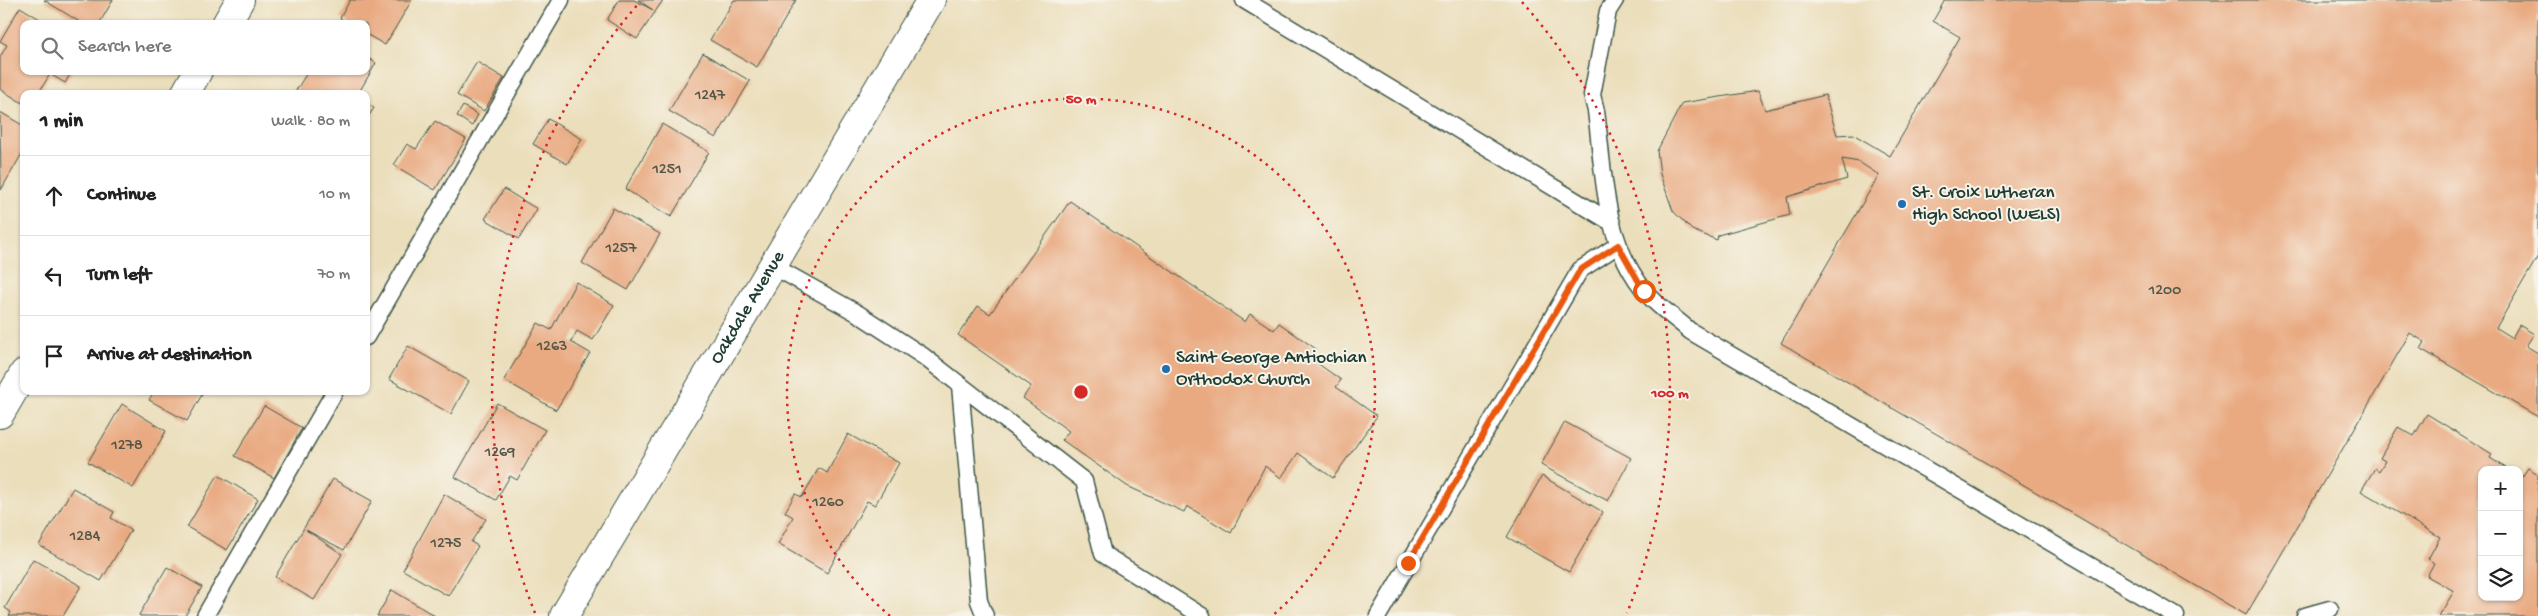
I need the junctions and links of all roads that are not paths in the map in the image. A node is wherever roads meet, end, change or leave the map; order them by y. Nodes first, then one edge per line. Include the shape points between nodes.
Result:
1 (240, 0) edge
2 (561, 0) edge
3 (931, 0) edge
4 (1244, 0) edge
5 (1615, 0) edge
6 (228, 20) edge
7 (196, 75) edge
8 (187, 90) edge
9 (1609, 221) junction
10 (1618, 245) junction
11 (773, 266) junction
12 (370, 330) edge
13 (20, 380) edge
14 (960, 385) junction
15 (333, 395) edge
16 (0, 414) edge
17 (2330, 609) dead end
18 (205, 616) edge
19 (564, 616) edge
20 (985, 616) edge
21 (1202, 616) edge
22 (1378, 616) edge
23 (2176, 616) edge
24 (2305, 616) edge

1 - 6 street
2 - 12 lane
3 - 11 street, Oakdale Avenue
4 - 9 lane
5 - 9 lane via 1608,11 1592,95
7 - 8 street
9 - 10 lane
10 - 22 lane via 1580,270
10 - 23 lane via 1644,291 1690,331
11 - 14 lane via 857,313 923,356
11 - 19 street, Oakdale Avenue
13 - 16 street
14 - 20 lane via 979,601
14 - 21 lane via 1084,481 1103,554
15 - 18 lane
17 - 24 lane

